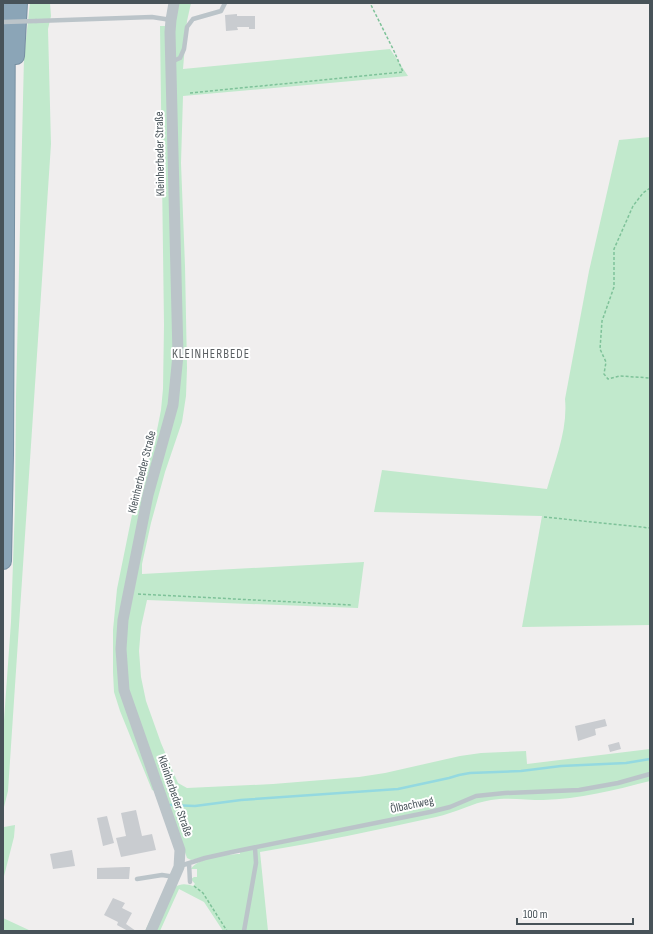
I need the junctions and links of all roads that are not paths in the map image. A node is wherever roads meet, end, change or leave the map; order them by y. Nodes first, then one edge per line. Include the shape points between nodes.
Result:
1 (7, 3) edge
2 (19, 3) edge
3 (174, 3) edge
4 (225, 3) edge
5 (170, 20) junction
6 (3, 22) edge
7 (171, 62) junction
8 (6, 187) junction
9 (3, 561) edge
10 (650, 774) edge
11 (256, 848) junction
12 (181, 869) junction
13 (137, 879) dead end
14 (190, 882) dead end
15 (151, 931) edge
16 (244, 931) edge

1 - 8 highway
2 - 8 highway
3 - 5 street, Kleinherbeder Straße
4 - 7 lane via 221,11 193,19 187,27 180,58
5 - 6 lane, bridge via 152,17
5 - 7 street, Kleinherbeder Straße
7 - 12 street, Kleinherbeder Straße via 178,355 173,405 148,495 123,620 121,649 124,690 180,850
8 - 9 highway via 6,455
10 - 11 lane, Ölbachweg via 578,790 476,796 430,812
11 - 12 lane, Ölbachweg via 205,858
11 - 16 lane via 256,863
12 - 13 lane, Ölbachweg
12 - 14 lane
12 - 15 street, Kleinherbeder Straße

